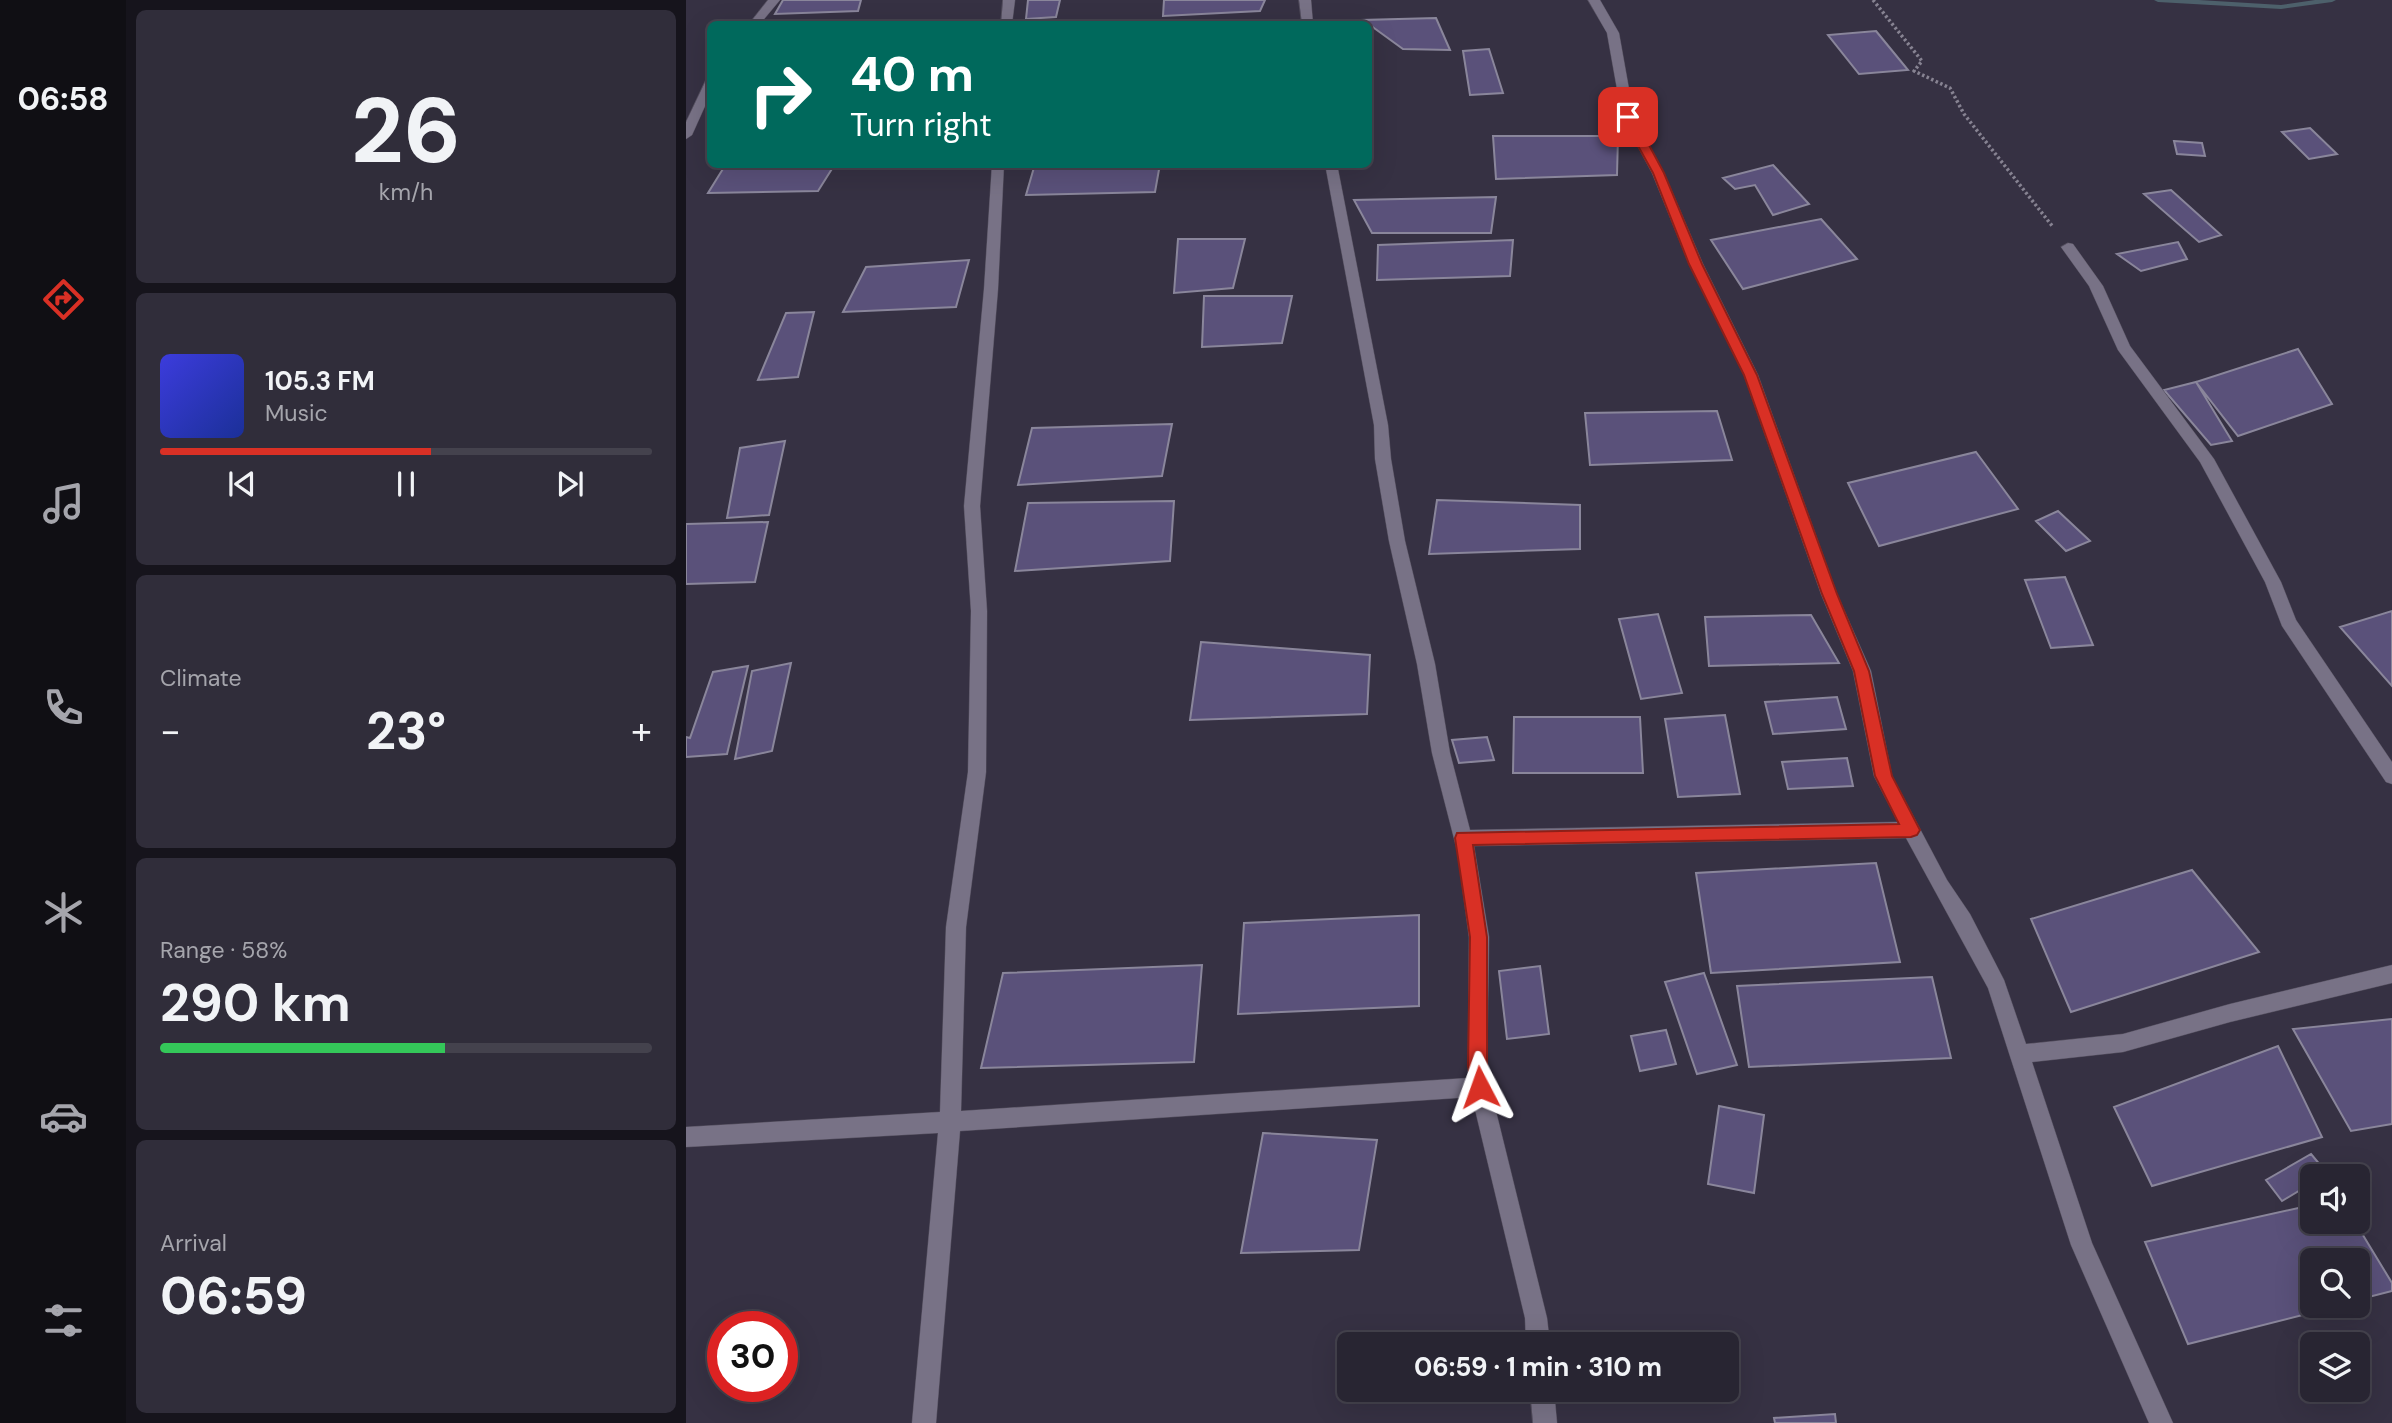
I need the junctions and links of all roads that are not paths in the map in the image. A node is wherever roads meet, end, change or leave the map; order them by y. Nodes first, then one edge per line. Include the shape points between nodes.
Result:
1 (774, 0) edge
2 (1009, 0) edge
3 (1305, 0) edge
4 (1594, 0) edge
5 (756, 21) edge
6 (1007, 21) edge
7 (1308, 21) edge
8 (707, 90) edge
9 (686, 135) edge
10 (998, 168) edge
11 (1332, 168) edge
12 (2068, 247) road end
13 (2392, 777) edge
14 (1911, 830) junction
15 (1463, 838) junction
16 (2392, 974) edge
17 (2018, 1054) junction
18 (1480, 1087) junction
19 (950, 1122) junction
20 (686, 1137) edge
21 (1537, 1332) edge
22 (1543, 1402) edge
23 (924, 1423) edge
24 (1545, 1423) edge
25 (2161, 1423) edge

1 - 5 street
2 - 6 street
3 - 7 street
4 - 14 street via 1613,33 1628,117 1751,375 1829,594 1862,671 1884,776
8 - 9 street
10 - 19 street via 972,506 979,611 977,772 956,927
11 - 15 street via 1381,425 1398,541
12 - 13 street via 2096,286 2123,346 2206,459 2273,582 2288,622
14 - 15 street
14 - 17 street via 1997,986
15 - 18 street via 1479,937
16 - 17 street via 2123,1043
17 - 25 street via 2082,1245
18 - 19 street
18 - 21 street
19 - 20 street
19 - 23 street
22 - 24 street

